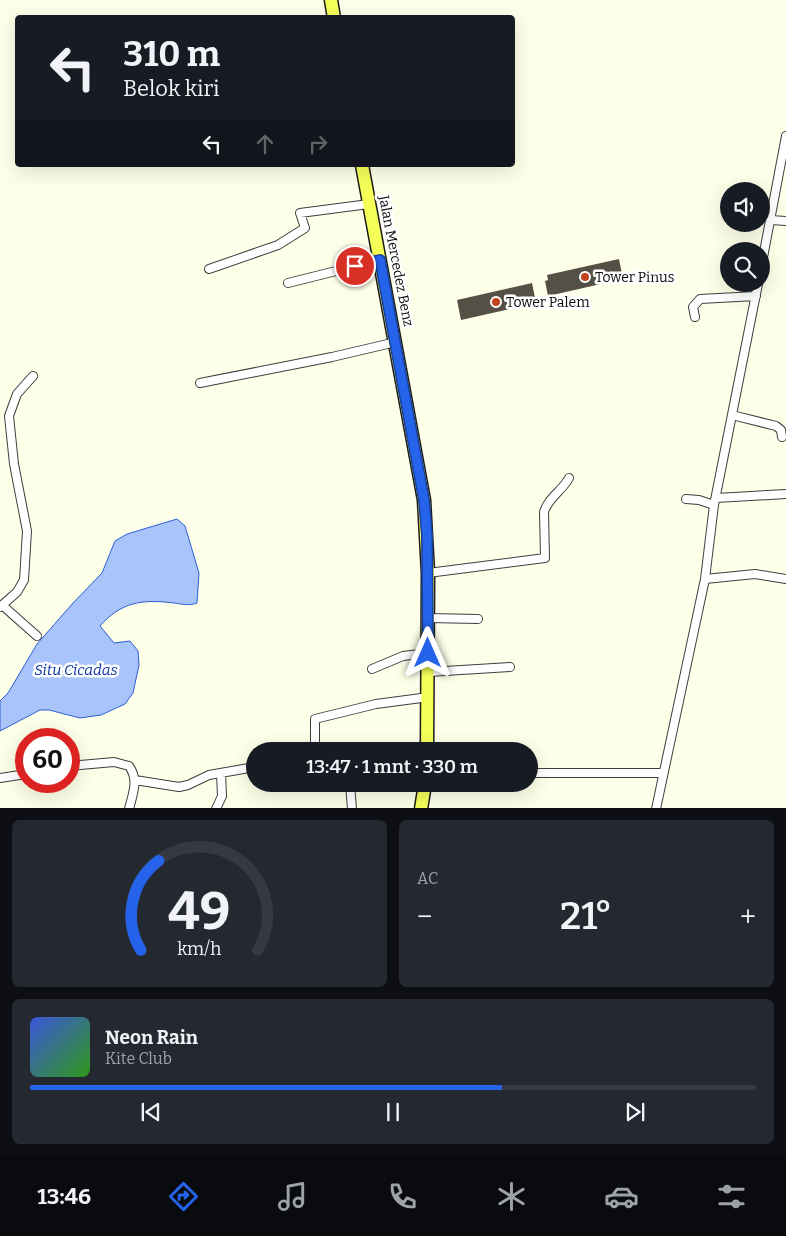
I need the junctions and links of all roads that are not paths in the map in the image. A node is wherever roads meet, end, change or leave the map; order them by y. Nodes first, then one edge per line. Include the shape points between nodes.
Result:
1 (331, 0) edge
2 (334, 15) edge
3 (786, 136) edge
4 (362, 167) edge
5 (369, 204) junction
6 (770, 220) joint
7 (786, 220) edge
8 (380, 260) junction
9 (209, 269) dead end
10 (288, 282) dead end
11 (757, 292) edge
12 (756, 296) junction
13 (695, 318) dead end
14 (396, 342) junction
15 (33, 376) dead end
16 (200, 383) dead end
17 (732, 415) junction
18 (782, 436) dead end
19 (569, 478) dead end
20 (786, 494) edge
21 (686, 499) dead end
22 (715, 501) junction
23 (428, 574) junction
24 (705, 579) junction
25 (786, 579) edge
26 (1, 606) edge
27 (428, 618) junction
28 (478, 619) dead end
29 (37, 636) dead end
30 (428, 653) junction
31 (510, 668) dead end
32 (372, 669) dead end
33 (429, 672) junction
34 (429, 698) junction
35 (315, 742) edge
36 (427, 742) edge
37 (80, 764) edge
38 (246, 768) edge
39 (220, 773) junction
40 (538, 773) edge
41 (662, 773) junction
42 (15, 776) edge
43 (0, 778) edge
44 (135, 780) junction
45 (351, 792) edge
46 (423, 792) edge
47 (222, 796) junction
48 (129, 808) edge
49 (216, 808) edge
50 (223, 808) edge
51 (352, 808) edge
52 (421, 808) edge
53 (656, 808) edge
54 (660, 808) edge

1 - 2 main road
3 - 6 street
4 - 5 main road, Jalan Mercedez Benz
5 - 8 main road, Jalan Mercedez Benz
5 - 9 street via 300,214 304,228 278,245
6 - 7 street
8 - 10 street
8 - 14 main road, Jalan Mercedez Benz
11 - 12 street
12 - 13 street via 700,299 693,307
12 - 17 street
14 - 16 street
14 - 23 main road, Jalan Mercedez Benz via 424,500
15 - 26 street via 17,394 9,416 28,543 21,587
17 - 18 street via 776,426
17 - 22 street
19 - 23 street via 565,487 546,505 545,558
20 - 22 street
21 - 22 street
22 - 24 street
23 - 27 main road, Jalan Mercedez Benz
24 - 25 street via 755,574
24 - 41 street
26 - 29 street
27 - 28 street
27 - 30 main road, Jalan Mercedez Benz
30 - 32 street via 403,656
30 - 33 main road, Jalan Mercedez Benz
31 - 33 street
33 - 34 main road, Jalan Mercedez Benz
34 - 35 street via 376,704 316,719
34 - 36 main road, Jalan Mercedez Benz
37 - 44 street via 123,763 129,766
38 - 39 street
39 - 44 street via 179,787
39 - 47 street
40 - 41 street
41 - 53 street
42 - 43 street
44 - 48 street
45 - 51 street
46 - 52 main road
47 - 49 street
47 - 50 street
53 - 54 street

